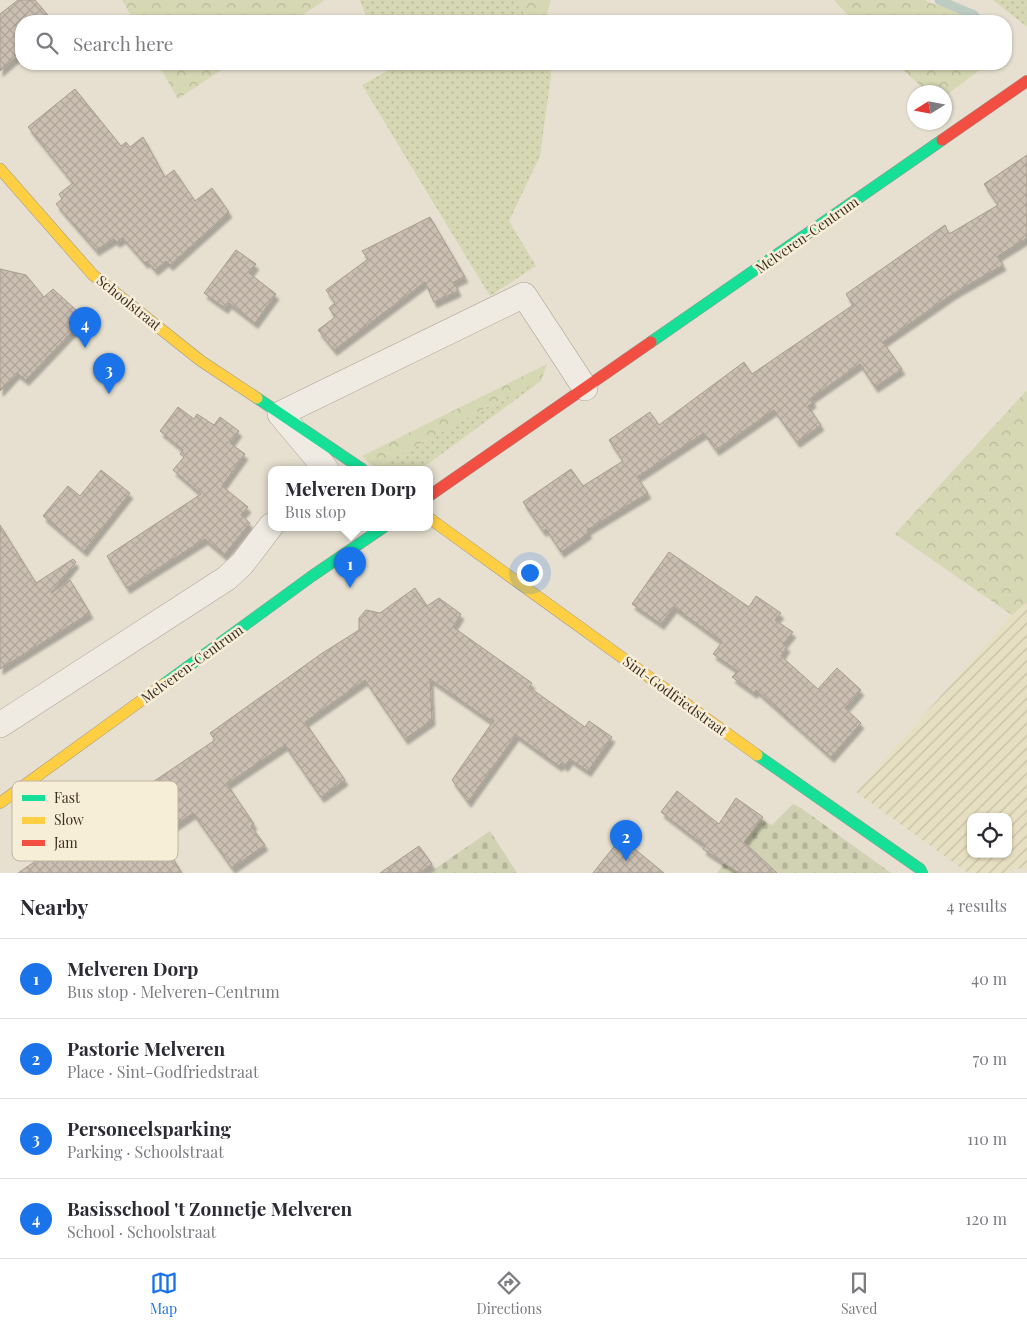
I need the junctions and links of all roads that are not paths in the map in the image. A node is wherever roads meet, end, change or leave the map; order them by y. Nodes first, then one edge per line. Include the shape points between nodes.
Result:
1 (1027, 81) edge
2 (0, 169) edge
3 (585, 388) junction
4 (280, 414) junction
5 (320, 466) edge
6 (358, 466) edge
7 (433, 493) edge
8 (433, 521) edge
9 (268, 530) edge
10 (375, 531) edge
11 (0, 725) edge
12 (32, 781) edge
13 (12, 795) edge
14 (0, 804) edge
15 (922, 873) edge

1 - 3 main road, Melveren-Centrum
2 - 4 main road, Schoolstraat via 94,275 201,361
3 - 4 street via 524,295
3 - 7 main road, Melveren-Centrum
4 - 5 street, Schoolstraat
4 - 6 main road, Schoolstraat
8 - 15 main road, Sint-Godfriedstraat via 676,698 920,868
9 - 11 street via 227,578
10 - 12 main road, Melveren-Centrum
13 - 14 main road, Melveren-Centrum

